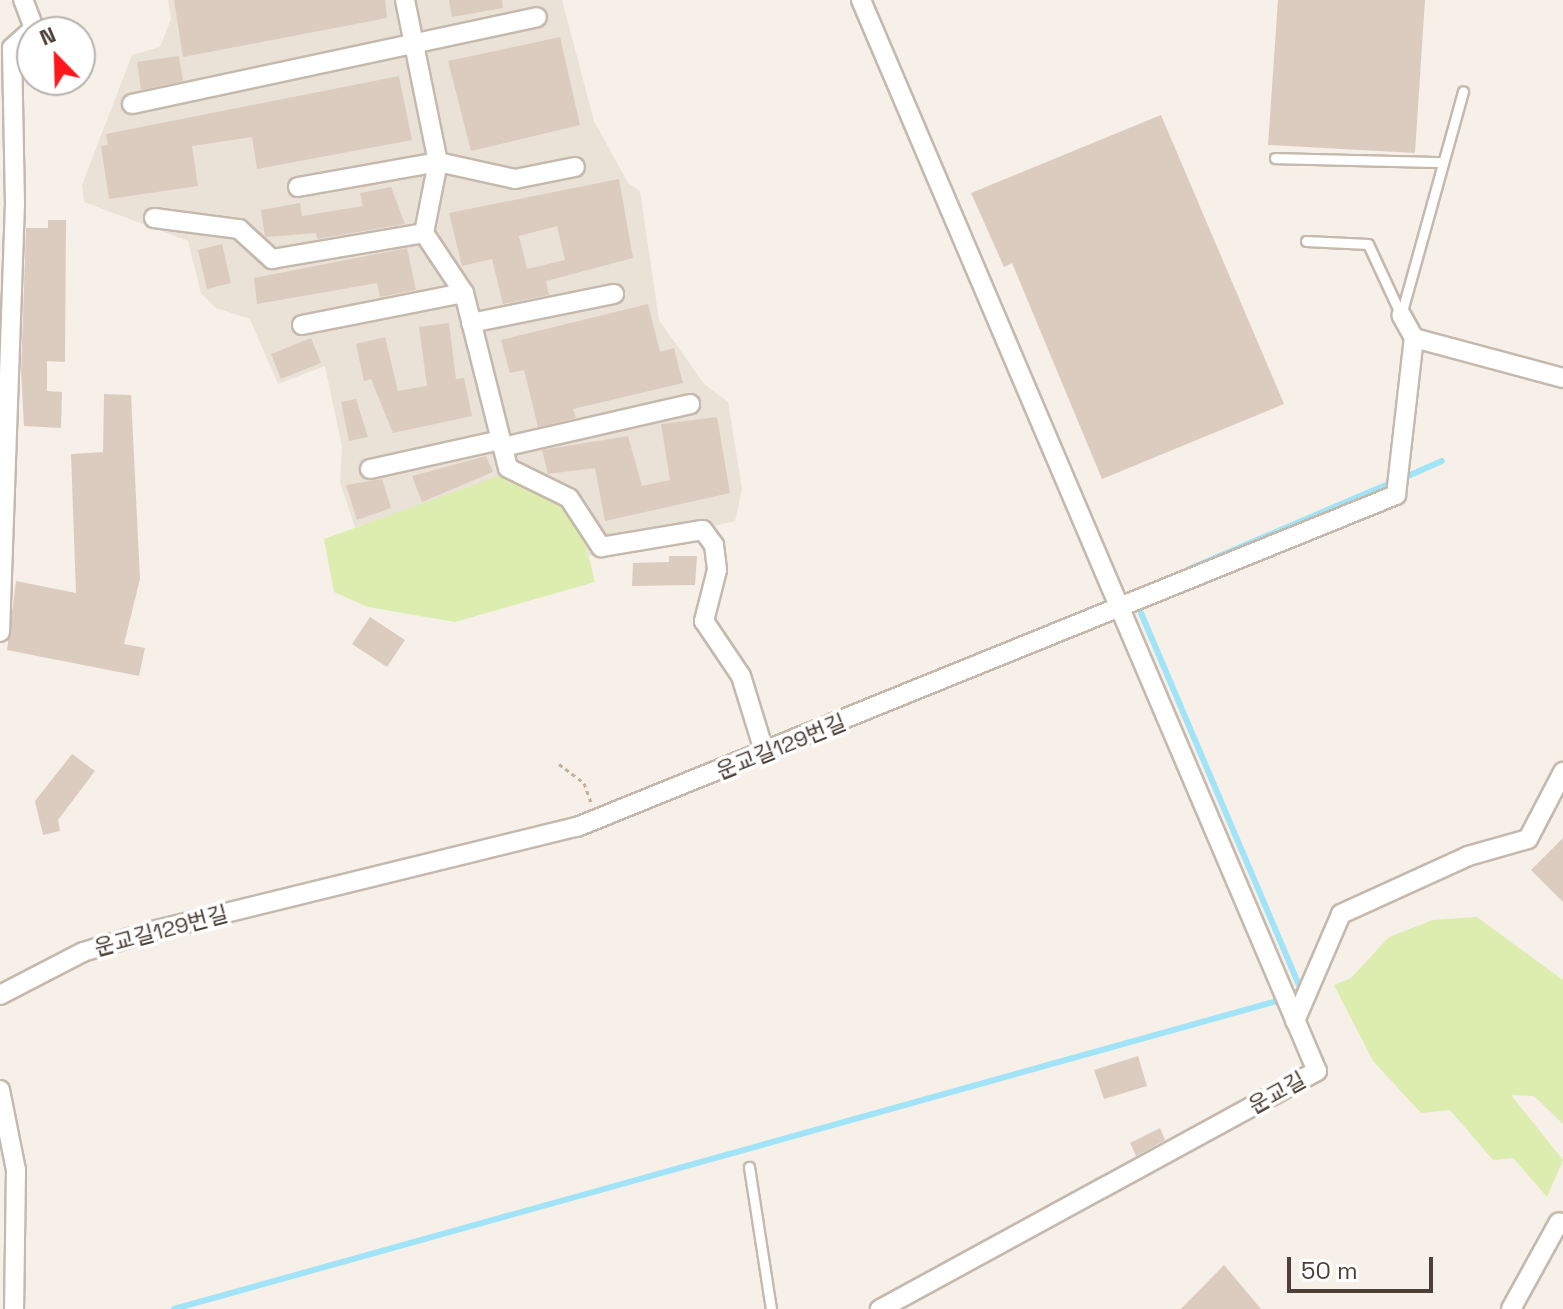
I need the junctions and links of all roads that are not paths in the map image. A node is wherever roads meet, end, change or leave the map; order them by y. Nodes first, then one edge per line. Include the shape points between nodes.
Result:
1 (23, 0) edge
2 (405, 0) edge
3 (861, 0) edge
4 (537, 17) dead end
5 (414, 43) junction
6 (1463, 91) dead end
7 (132, 104) dead end
8 (1275, 158) dead end
9 (438, 162) junction
10 (1441, 162) junction
11 (575, 167) dead end
12 (298, 187) dead end
13 (154, 218) dead end
14 (424, 233) junction
15 (1306, 241) dead end
16 (464, 293) junction
17 (614, 294) dead end
18 (1401, 315) junction
19 (471, 323) junction
20 (302, 325) dead end
21 (1414, 338) junction
22 (1563, 378) edge
23 (690, 404) dead end
24 (502, 444) junction
25 (370, 469) dead end
26 (1123, 607) junction
27 (0, 632) edge
28 (765, 754) junction
29 (1563, 772) edge
30 (0, 995) edge
31 (1295, 1021) junction
32 (0, 1090) edge
33 (749, 1167) dead end
34 (1559, 1222) dead end
35 (14, 1309) edge
36 (771, 1309) edge
37 (880, 1309) edge
38 (1511, 1309) edge

1 - 27 street via 34,28 12,48 14,235
2 - 5 street
3 - 26 street, 운교길
4 - 5 street
5 - 7 street
5 - 9 street
6 - 10 lane
8 - 10 lane
9 - 11 street via 515,179
9 - 12 street
9 - 14 street
10 - 18 lane
13 - 14 street via 239,229 272,259
14 - 16 street
15 - 18 lane via 1368,244
16 - 19 street
16 - 20 street
17 - 19 street
18 - 21 street
19 - 24 street
21 - 22 street
21 - 26 street, 운교길129번길 via 1396,495
23 - 24 street
24 - 25 street
24 - 28 street via 516,477 569,498 601,547 703,530 714,545 717,570 704,621 741,676
26 - 28 street, 운교길129번길
26 - 31 street, 운교길
28 - 30 street, 운교길129번길 via 597,819 83,952
29 - 31 street via 1528,839 1468,856 1341,914
31 - 37 street, 운교길 via 1317,1071
32 - 35 street via 16,1170
33 - 36 lane
34 - 38 street

